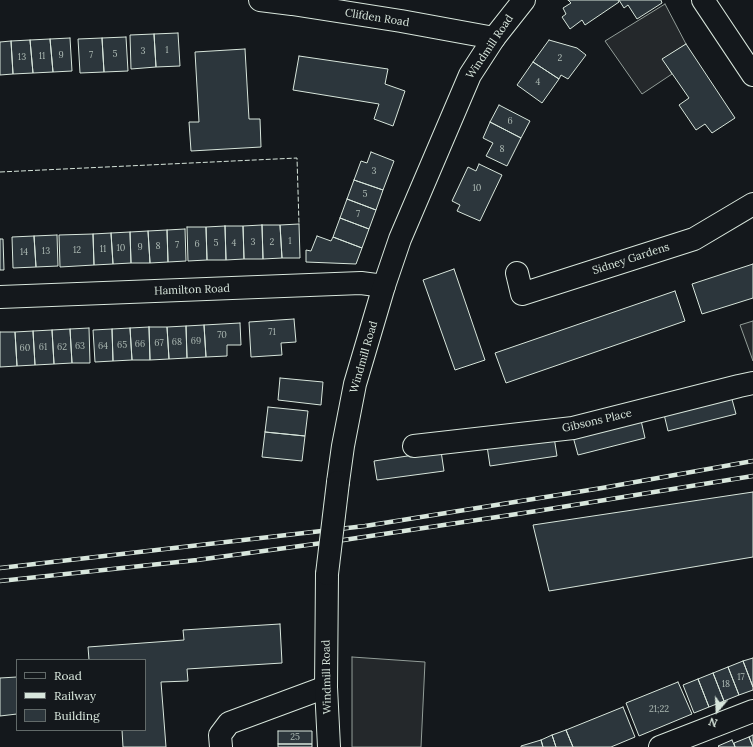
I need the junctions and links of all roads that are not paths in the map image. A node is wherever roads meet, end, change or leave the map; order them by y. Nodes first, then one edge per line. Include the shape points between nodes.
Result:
1 (260, 0) edge
2 (524, 0) edge
3 (703, 0) edge
4 (494, 38) junction
5 (753, 75) edge
6 (753, 204) edge
7 (517, 274) dead end
8 (384, 286) junction
9 (0, 297) edge
10 (753, 384) edge
11 (414, 446) dead end
12 (326, 688) junction
13 (753, 711) edge
14 (220, 747) edge
15 (329, 747) edge
16 (660, 747) edge

1 - 4 street, Clifden Road
2 - 4 street, Windmill Road
3 - 5 street
4 - 8 street, Windmill Road via 470,75 408,219
6 - 7 street, Sidney Gardens via 694,239 522,294
8 - 9 street, Hamilton Road via 361,283
8 - 12 street, Windmill Road, bridge via 355,384 340,461 327,574
10 - 11 street, Gibsons Place via 573,428
12 - 14 street via 229,723 220,735
12 - 15 street, Windmill Road
13 - 16 street

